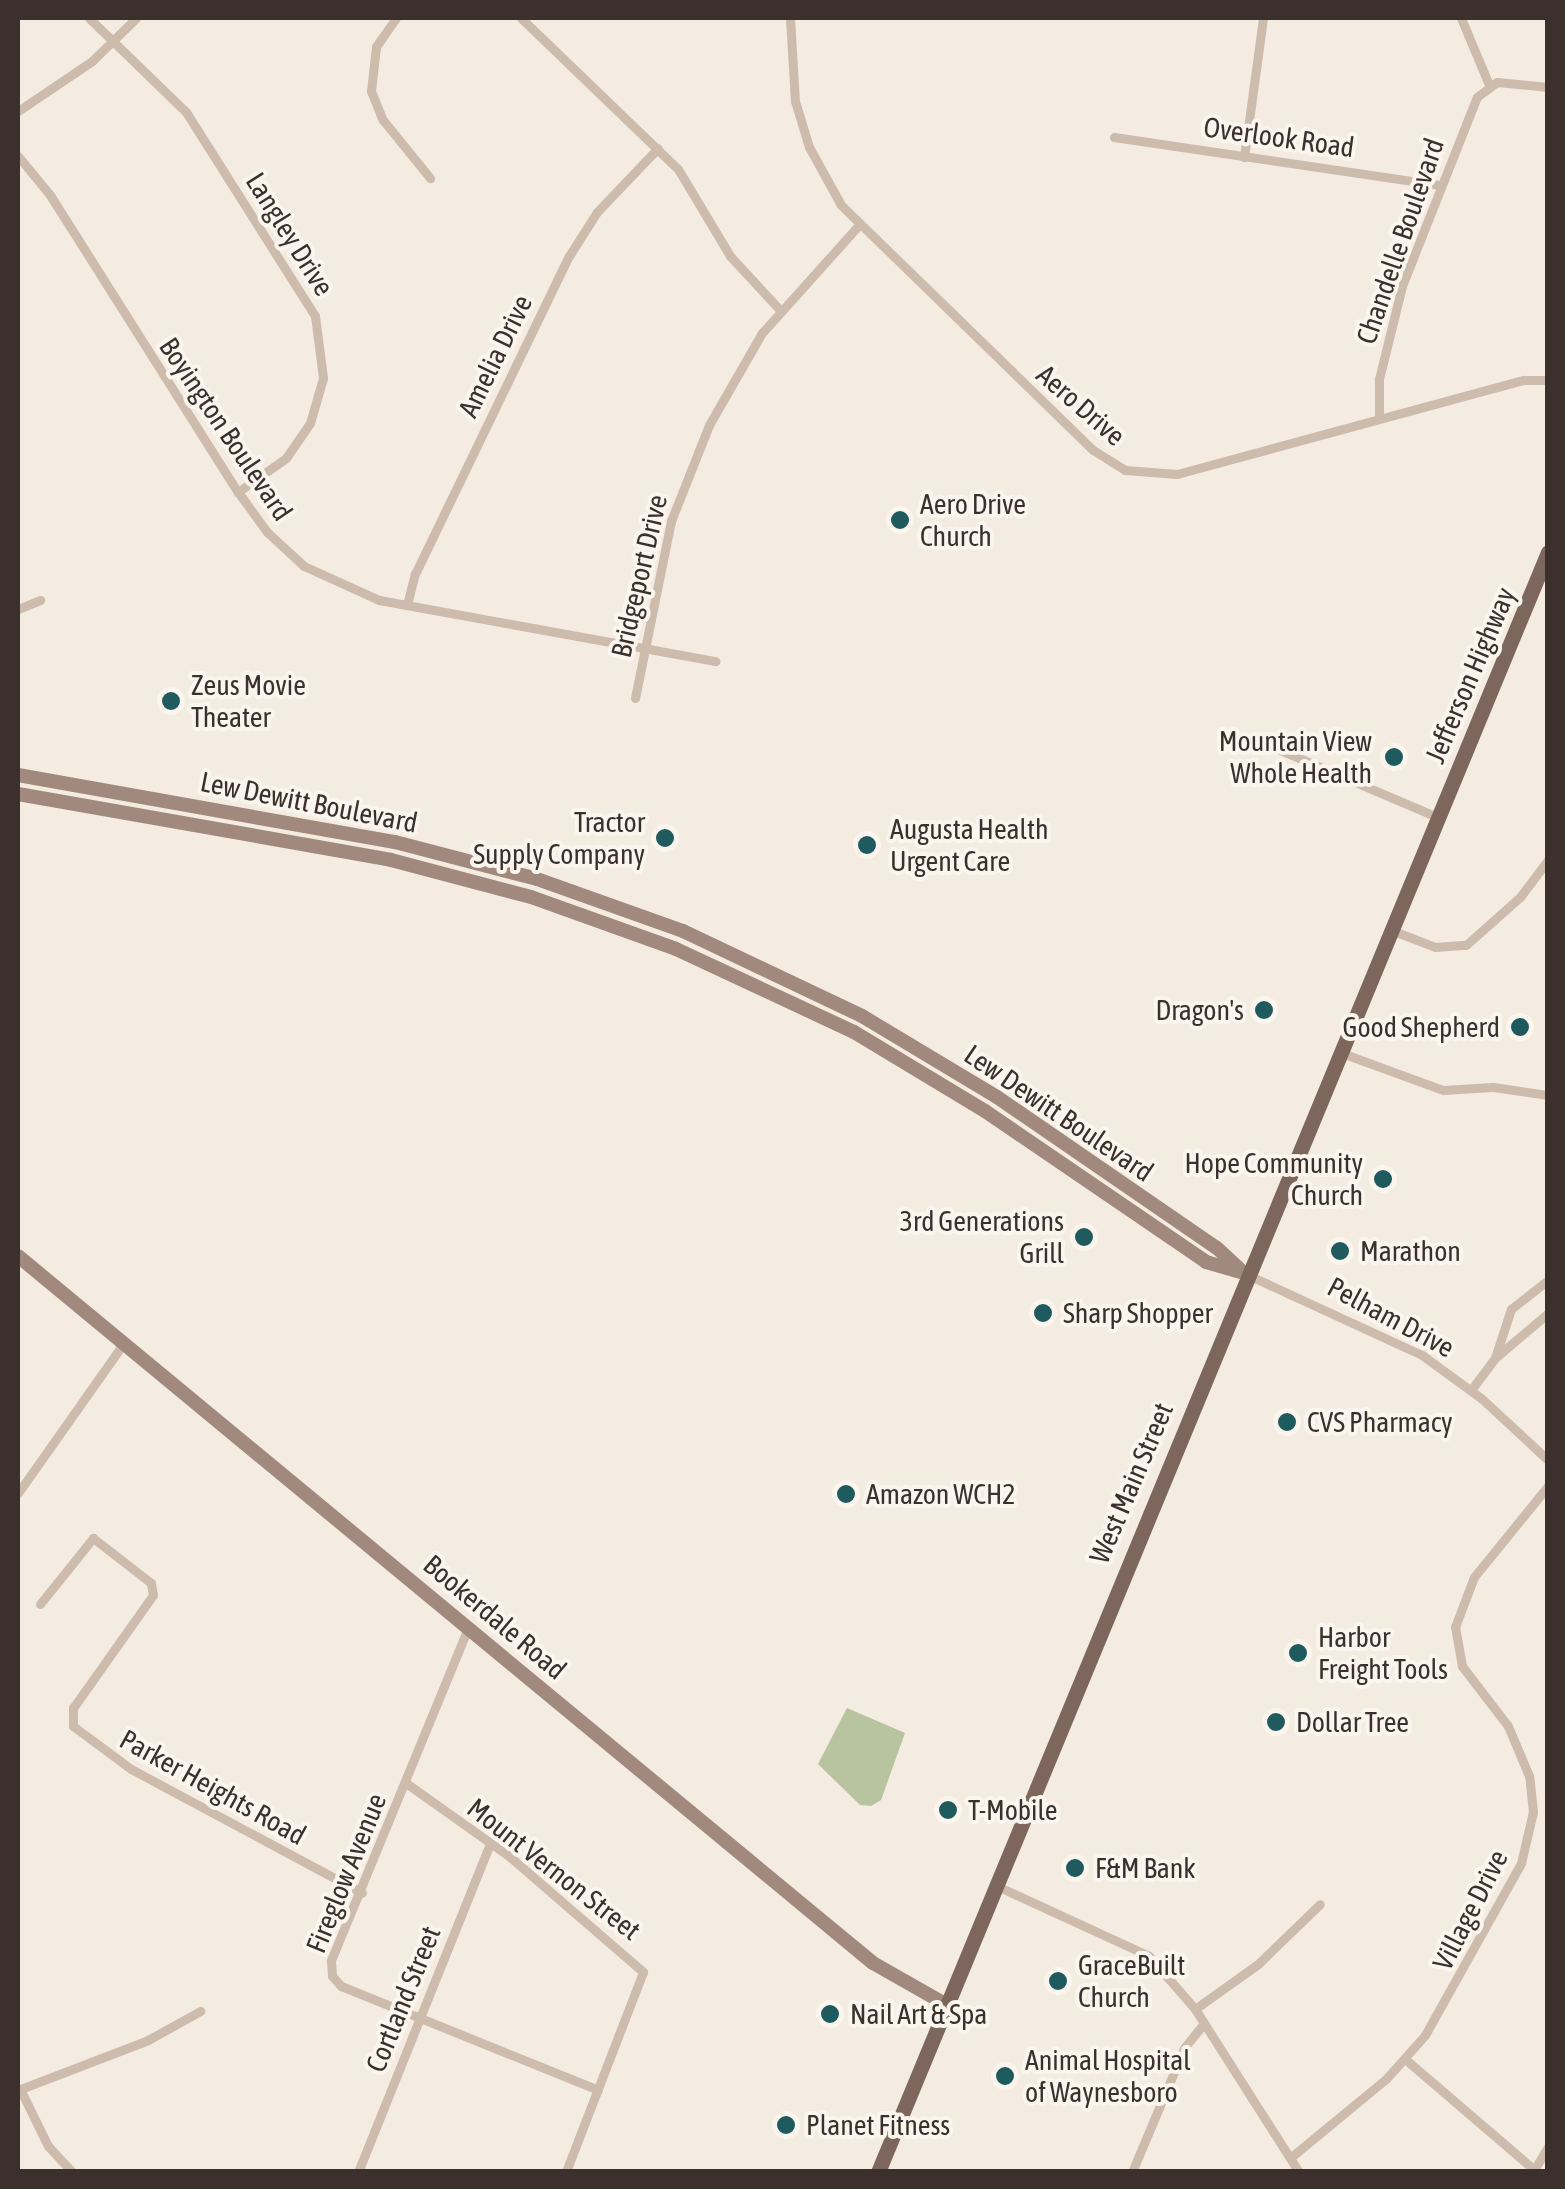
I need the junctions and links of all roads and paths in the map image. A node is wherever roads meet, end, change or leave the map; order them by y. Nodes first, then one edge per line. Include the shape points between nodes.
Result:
1 (89, 18) edge
2 (136, 18) edge
3 (396, 18) edge
4 (521, 18) edge
5 (790, 18) edge
6 (1263, 18) edge
7 (1461, 18) edge
8 (114, 41) junction
9 (1489, 85) junction
10 (1548, 87) edge
11 (18, 111) edge
12 (1114, 137) dead end
13 (658, 148) junction
14 (18, 156) edge
15 (1244, 156) junction
16 (430, 178) dead end
17 (1438, 186) junction
18 (857, 226) junction
19 (780, 310) junction
20 (1548, 380) edge
21 (1379, 418) junction
22 (238, 492) junction
23 (1546, 561) edge
24 (40, 600) dead end
25 (407, 605) junction
26 (18, 609) edge
27 (645, 648) junction
28 (716, 662) dead end
29 (635, 698) dead end
30 (1259, 740) dead end
31 (18, 775) edge
32 (18, 794) edge
33 (1438, 818) junction
34 (395, 842) junction
35 (390, 860) junction
36 (1548, 860) edge
37 (1390, 930) junction
38 (1338, 1052) junction
39 (1548, 1095) edge
40 (18, 1256) edge
41 (1245, 1274) junction
42 (1548, 1280) edge
43 (1548, 1314) edge
44 (126, 1341) junction
45 (1496, 1358) junction
46 (1470, 1390) junction
47 (1548, 1460) edge
48 (1548, 1486) edge
49 (18, 1493) edge
50 (40, 1604) dead end
51 (468, 1628) junction
52 (406, 1782) junction
53 (490, 1844) junction
54 (996, 1886) junction
55 (362, 1892) junction
56 (1320, 1904) dead end
57 (947, 2005) junction
58 (1195, 2008) junction
59 (200, 2011) dead end
60 (420, 2017) junction
61 (1204, 2023) junction
62 (1405, 2059) junction
63 (19, 2089) edge
64 (598, 2090) junction
65 (1548, 2147) edge
66 (1290, 2158) junction
67 (1535, 2170) edge
68 (72, 2172) edge
69 (358, 2172) edge
70 (566, 2172) edge
71 (878, 2172) edge
72 (1132, 2172) edge
73 (1299, 2172) edge

1 - 8 street, Langley Drive
2 - 8 street
3 - 16 street via 376,47 371,90 383,120
4 - 13 street
5 - 18 street, Aero Drive via 791,80 802,126 822,175
6 - 15 street
7 - 9 street
8 - 11 street
8 - 22 street, Langley Drive via 186,112 309,304 320,332 323,378 310,423 286,458
9 - 10 street
9 - 17 street, Chandelle Boulevard
12 - 15 street, Overlook Road
13 - 19 street via 690,185 746,278
13 - 25 street, Amelia Drive via 598,212 568,256 415,574
14 - 22 street, Boyington Boulevard via 50,195
15 - 17 street, Overlook Road
17 - 21 street, Chandelle Boulevard via 1382,363
18 - 19 street
18 - 21 street, Aero Drive via 1092,450 1125,470 1177,474
19 - 27 street, Bridgeport Drive via 726,389 690,468 671,520
20 - 21 street, Aero Drive
22 - 25 street, Boyington Boulevard via 304,566 340,588
23 - 33 main road, Jefferson Highway
24 - 26 street
25 - 27 street, Boyington Boulevard
27 - 28 street, Boyington Boulevard
27 - 29 street, Bridgeport Drive
30 - 33 street
31 - 34 main road, Lew Dewitt Boulevard
32 - 35 main road, Lew Dewitt Boulevard
33 - 37 main road, West Main Street
34 - 35 street
34 - 41 main road, Lew Dewitt Boulevard via 537,880 683,932 862,1016 997,1097
35 - 41 main road, Lew Dewitt Boulevard via 532,897 752,982 985,1111 1206,1262
36 - 37 street via 1520,897 1466,945 1435,947
37 - 38 main road, West Main Street
38 - 39 street via 1443,1090 1492,1087
38 - 41 main road, West Main Street
40 - 44 main road, Bookerdale Road
41 - 46 street, Pelham Drive via 1370,1326
41 - 54 main road, West Main Street
42 - 45 street via 1511,1310
43 - 45 street
44 - 49 street
44 - 51 main road, Bookerdale Road
45 - 46 street
46 - 47 street, Pelham Drive
48 - 62 street, Village Drive via 1474,1576 1455,1626 1462,1666 1523,1756 1532,1797 1526,1849 1463,1977
50 - 55 street, Parker Heights Road via 93,1538 150,1583 154,1595 73,1708 74,1726 131,1769
51 - 52 street, Fireglow Avenue
51 - 57 main road, Bookerdale Road via 882,1970
52 - 53 street, Mount Vernon Street
52 - 55 street, Fireglow Avenue
53 - 60 street, Cortland Street
53 - 64 street, Mount Vernon Street via 640,1966 644,1978
54 - 57 main road, West Main Street
54 - 58 street via 1131,1944
55 - 60 street, Fireglow Avenue via 332,1960 332,1976 341,1986
56 - 58 street via 1258,1964
57 - 71 main road, West Main Street
58 - 61 street
59 - 63 street via 148,2040
60 - 64 street, Fireglow Avenue
60 - 69 street, Cortland Street
61 - 66 street
61 - 72 street via 1184,2048
62 - 66 street, Village Drive
62 - 67 street
63 - 68 street via 48,2146
64 - 70 street, Mount Vernon Street
65 - 67 street
66 - 73 street

